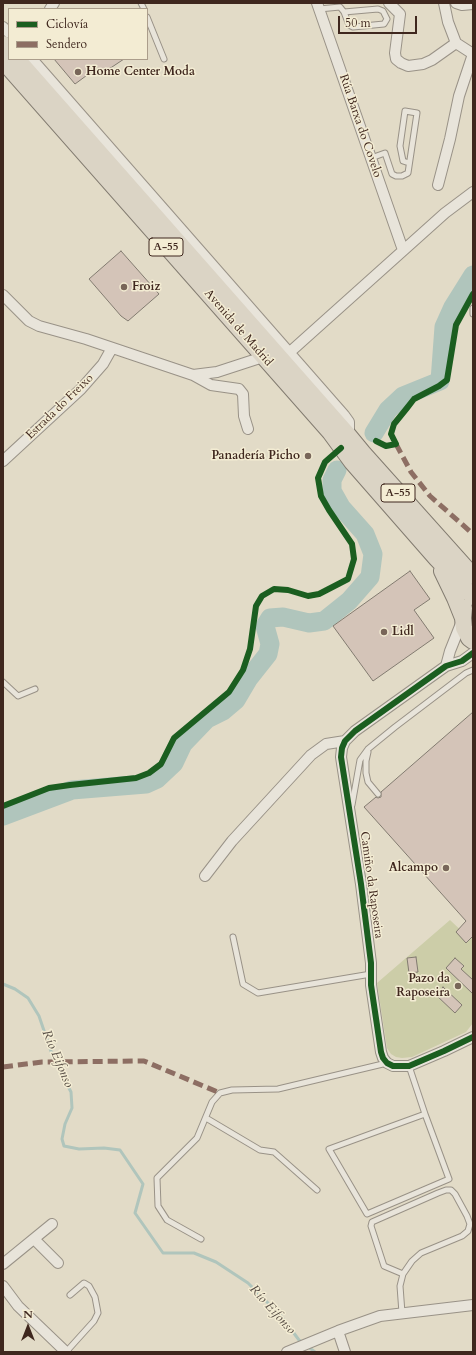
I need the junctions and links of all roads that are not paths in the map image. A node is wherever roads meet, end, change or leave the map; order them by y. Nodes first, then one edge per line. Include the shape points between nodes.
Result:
1 (389, 3) edge
2 (444, 3) edge
3 (456, 3) edge
4 (473, 4) edge
5 (318, 6) edge
6 (344, 12) junction
7 (148, 19) edge
8 (456, 43) junction
9 (473, 54) edge
10 (164, 59) dead end
11 (33, 60) edge
12 (8, 65) edge
13 (371, 158) junction
14 (409, 163) junction
15 (438, 185) dead end
16 (473, 192) edge
17 (403, 250) junction
18 (3, 295) edge
19 (473, 308) edge
20 (473, 314) edge
21 (112, 348) junction
22 (290, 352) junction
23 (264, 357) junction
24 (192, 375) junction
25 (248, 429) dead end
26 (349, 436) junction
27 (3, 461) edge
28 (442, 553) junction
29 (473, 560) edge
30 (473, 576) edge
31 (472, 595) edge
32 (463, 618) junction
33 (473, 641) edge
34 (473, 653) edge
35 (446, 666) junction
36 (473, 670) edge
37 (3, 682) edge
38 (35, 689) dead end
39 (345, 741) junction
40 (368, 749) junction
41 (378, 794) dead end
42 (350, 814) junction
43 (205, 876) dead end
44 (233, 937) dead end
45 (371, 974) junction
46 (473, 1037) edge
47 (387, 1063) junction
48 (408, 1066) junction
49 (425, 1114) junction
50 (206, 1118) junction
51 (317, 1190) dead end
52 (52, 1224) dead end
53 (34, 1239) junction
54 (201, 1239) dead end
55 (58, 1263) dead end
56 (3, 1264) edge
57 (403, 1274) junction
58 (3, 1286) edge
59 (70, 1295) dead end
60 (473, 1305) edge
61 (402, 1313) junction
62 (338, 1331) junction
63 (289, 1351) edge
64 (66, 1352) edge
65 (345, 1352) edge

1 - 8 street via 400,14 395,53 396,59 401,63 408,66 423,64
2 - 8 street
3 - 4 street
5 - 6 lane via 340,7
5 - 13 street, Rúa Barxa do Covelo
6 - 6 lane via 353,27 384,24 387,19 383,11 378,9
7 - 10 lane
8 - 9 street
9 - 15 street via 459,96
11 - 22 street
12 - 23 highway, Avenida de Madrid / A-55
12 - 26 highway, Avenida de Madrid / A-55
13 - 14 lane via 385,153 392,174 396,176 408,173
13 - 17 street, Rúa Barxa do Covelo
14 - 14 lane via 417,113 405,111 400,146 403,161
16 - 17 street
17 - 22 street
18 - 21 street via 29,321 39,326
19 - 20 lane
21 - 24 street
21 - 27 street, Estrada do Freixo via 82,389
22 - 26 street via 349,422
23 - 24 street via 217,372
23 - 28 highway, Avenida de Madrid / A-55 via 330,432 352,462
24 - 25 street via 212,385 239,389 243,394 244,416
26 - 28 highway, Avenida de Madrid / A-55
28 - 29 highway
28 - 30 highway, Avenida de Madrid / A-55
28 - 31 highway, Avenida de Madrid / A-55
28 - 32 highway
31 - 32 highway via 466,602
32 - 33 highway via 464,628
32 - 35 street
34 - 35 street via 462,661
35 - 39 street via 369,720
36 - 40 lane
37 - 38 lane via 18,696
39 - 42 street, Camiño da Raposeira via 341,757
39 - 43 street via 326,744 311,755 232,841
40 - 41 lane via 366,774 368,782
40 - 42 lane via 360,760
42 - 45 street, Camiño da Raposeira
44 - 45 lane via 243,984 258,993
45 - 47 street, Camiño da Raposeira via 380,1052
46 - 48 street
47 - 48 street via 393,1066
47 - 50 lane via 278,1089 232,1090 220,1093 212,1102
48 - 49 lane
49 - 49 lane via 329,1149 367,1214 449,1179
50 - 51 lane via 260,1150 274,1152
50 - 54 lane via 197,1138 157,1178 158,1206 167,1220
52 - 53 street
53 - 55 street
53 - 56 street
57 - 57 lane via 412,1261 421,1254 468,1231 470,1224 467,1216 451,1190 438,1193 372,1222 371,1226 384,1266
57 - 61 lane via 400,1286
58 - 64 street via 18,1306
59 - 64 lane via 84,1283 95,1297 98,1313
60 - 61 street
61 - 62 street via 380,1316
62 - 63 street
62 - 65 street

